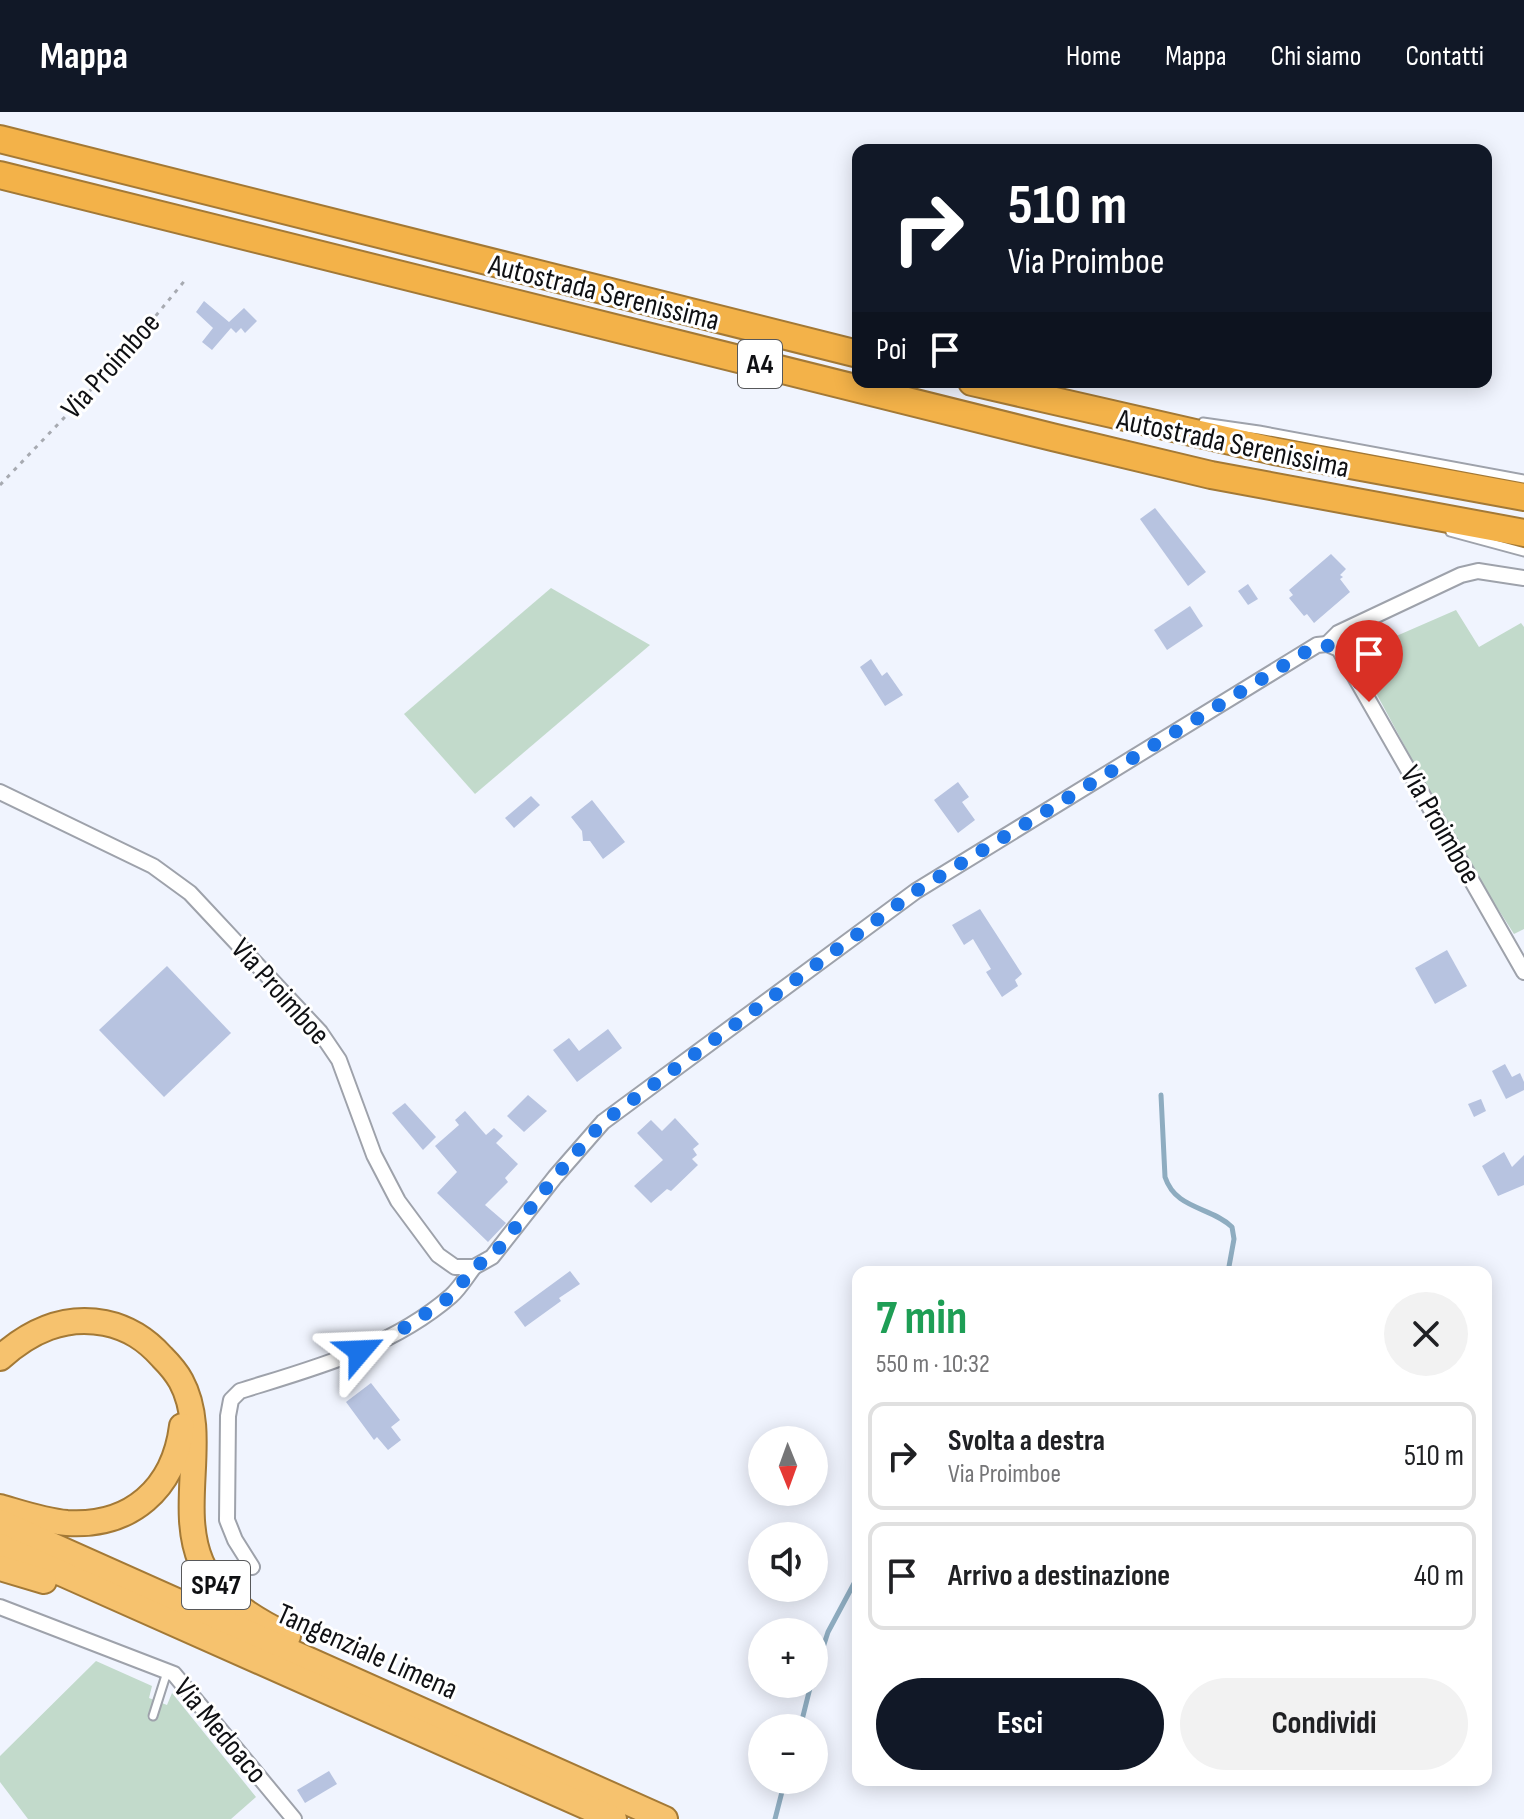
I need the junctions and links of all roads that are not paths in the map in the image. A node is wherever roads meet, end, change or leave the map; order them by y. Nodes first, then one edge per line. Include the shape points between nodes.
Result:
1 (0, 139) edge
2 (0, 175) edge
3 (852, 352) edge
4 (852, 387) edge
5 (855, 388) edge
6 (997, 388) edge
7 (1064, 404) junction
8 (1169, 418) dead end
9 (1199, 422) dead end
10 (1524, 479) edge
11 (1524, 497) edge
12 (1368, 505) junction
13 (1524, 533) edge
14 (1524, 552) edge
15 (1524, 578) edge
16 (1327, 644) junction
17 (0, 792) edge
18 (1523, 968) edge
19 (474, 1267) junction
20 (0, 1358) edge
21 (170, 1366) junction
22 (0, 1507) edge
23 (0, 1522) edge
24 (0, 1546) edge
25 (252, 1567) dead end
26 (0, 1568) edge
27 (0, 1607) edge
28 (232, 1650) junction
29 (167, 1672) junction
30 (411, 1707) junction
31 (153, 1716) dead end
32 (294, 1819) edge
33 (614, 1819) edge
34 (665, 1819) edge

1 - 3 highway, Autostrada Serenissima / A4
2 - 4 highway, Autostrada Serenissima / A4
5 - 12 highway, Autostrada Serenissima / A4 via 1211,475
6 - 7 highway, Autostrada Serenissima
7 - 8 lane
7 - 11 highway, Autostrada Serenissima via 1274,451
9 - 10 lane
12 - 13 highway, Autostrada Serenissima / A4
12 - 14 lane
15 - 16 street via 1478,571 1461,575 1338,633
16 - 18 street, Via Proimboe via 1339,649
16 - 19 street via 1317,645 904,901 603,1122 492,1257
17 - 19 street, Via Proimboe via 153,866 190,893 320,1032 339,1060 374,1155 398,1201 438,1255 455,1267
19 - 25 street via 453,1295 388,1339 332,1363 240,1391 231,1400 227,1520
20 - 21 highway, SP47 via 45,1327 80,1321 129,1330
21 - 22 highway via 182,1412 179,1450 158,1490 126,1512 91,1522 66,1523
21 - 30 highway, SP47 via 181,1380 192,1413 193,1524 201,1563 212,1580 240,1608 341,1661
23 - 30 highway, Tangenziale Limena
24 - 28 highway, Tangenziale Limena
26 - 28 highway, SP47
27 - 29 street, Via Medoaco
28 - 33 highway, Tangenziale Limena
29 - 31 lane
29 - 32 street, Via Medoaco
30 - 34 highway, Tangenziale Limena

